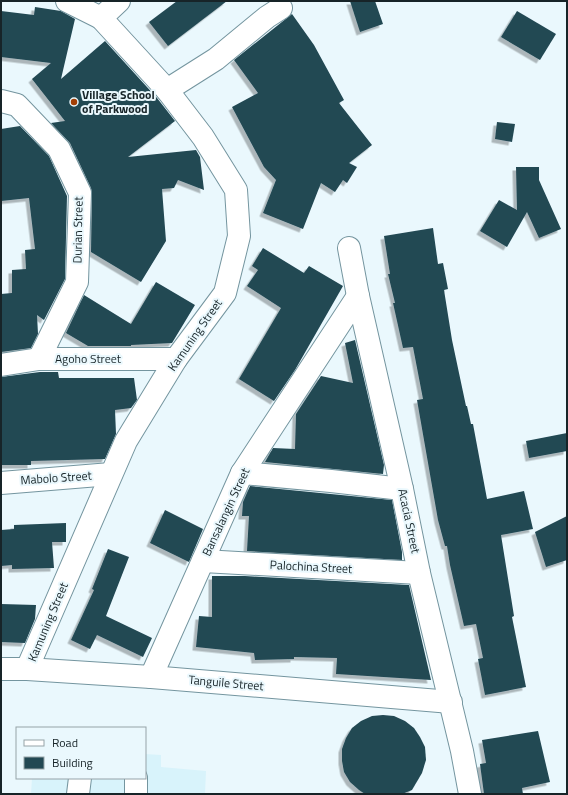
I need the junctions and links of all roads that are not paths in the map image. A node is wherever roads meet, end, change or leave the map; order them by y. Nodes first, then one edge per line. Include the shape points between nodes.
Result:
1 (67, 1) edge
2 (119, 1) edge
3 (281, 8) dead end
4 (101, 18) junction
5 (167, 90) junction
6 (1, 101) edge
7 (349, 248) dead end
8 (358, 296) junction
9 (39, 359) junction
10 (176, 359) junction
11 (1, 365) edge
12 (242, 473) junction
13 (111, 474) junction
14 (1, 483) edge
15 (402, 489) junction
16 (204, 561) junction
17 (419, 573) junction
18 (1, 669) edge
19 (27, 669) junction
20 (151, 677) junction
21 (451, 702) junction
22 (80, 779) edge
23 (136, 779) edge
24 (78, 794) edge
25 (136, 794) edge
26 (470, 794) edge

1 - 4 street
2 - 4 street
3 - 5 street via 216,59
4 - 5 street, Kamuning Street
5 - 10 street, Kamuning Street via 203,137 236,190 239,236 225,293
6 - 9 street, Durian Street via 18,105 59,148 80,193 77,282
7 - 8 street, Acacia Street
8 - 12 street, Bansalangin Street
8 - 15 street, Acacia Street
9 - 10 street, Agoho Street
9 - 11 street, Agoho Street
10 - 13 street, Kamuning Street via 126,441
12 - 15 street
12 - 16 street, Bansalangin Street
13 - 14 street, Mabolo Street
13 - 19 street, Kamuning Street
15 - 17 street, Acacia Street
16 - 17 street, Palochina Street
16 - 20 street, Bansalangin Street
17 - 21 street, Acacia Street
18 - 19 street, Tanguile Street
19 - 20 street, Tanguile Street
20 - 21 street, Tanguile Street
21 - 26 street, Acacia Street
22 - 24 street
23 - 25 street

